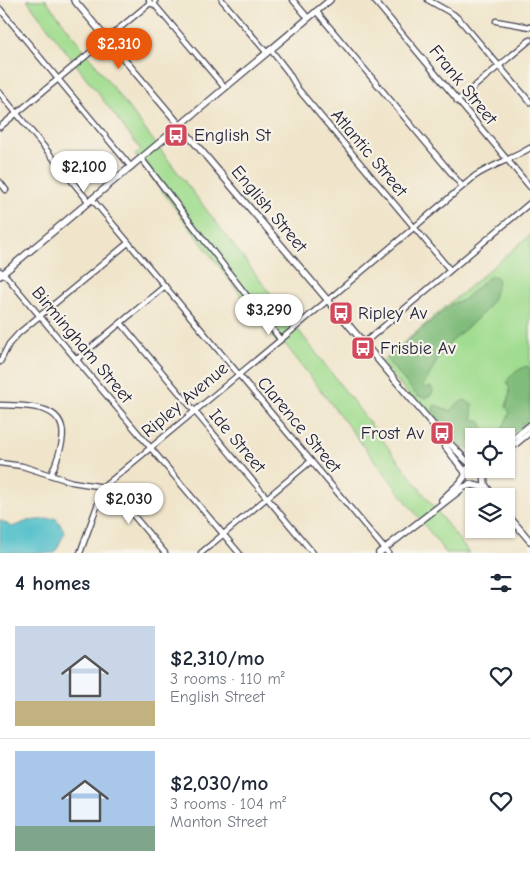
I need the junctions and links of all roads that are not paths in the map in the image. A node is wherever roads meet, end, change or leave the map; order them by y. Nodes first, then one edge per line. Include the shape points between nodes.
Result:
1 (74, 0) edge
2 (222, 0) edge
3 (293, 0) edge
4 (330, 0) edge
5 (374, 0) edge
6 (428, 0) edge
7 (152, 2) edge
8 (0, 9) edge
9 (316, 12) junction
10 (308, 18) junction
11 (496, 21) dead end
12 (530, 27) edge
13 (106, 39) junction
14 (530, 40) edge
15 (269, 52) junction
16 (499, 66) junction
17 (59, 79) junction
18 (225, 88) junction
19 (0, 94) edge
20 (457, 101) junction
21 (530, 102) edge
22 (17, 114) junction
23 (181, 126) junction
24 (0, 128) edge
25 (530, 148) edge
26 (141, 158) junction
27 (507, 160) junction
28 (131, 167) junction
29 (0, 182) edge
30 (462, 186) junction
31 (530, 187) edge
32 (6, 190) dead end
33 (90, 200) junction
34 (530, 203) edge
35 (414, 227) junction
36 (128, 243) junction
37 (450, 270) junction
38 (1, 274) edge
39 (165, 286) junction
40 (326, 301) junction
41 (40, 316) junction
42 (121, 323) junction
43 (280, 339) junction
44 (364, 343) junction
45 (76, 360) junction
46 (0, 362) edge
47 (238, 374) junction
48 (0, 405) edge
49 (194, 411) junction
50 (530, 425) edge
51 (530, 432) edge
52 (442, 437) junction
53 (515, 438) edge
54 (515, 444) edge
55 (150, 447) junction
56 (311, 461) junction
57 (465, 461) edge
58 (0, 463) edge
59 (465, 474) joint
60 (52, 476) junction
61 (466, 478) edge
62 (482, 478) edge
63 (474, 485) junction
64 (105, 486) junction
65 (482, 488) edge
66 (267, 498) junction
67 (428, 514) junction
68 (515, 524) edge
69 (224, 534) junction
70 (530, 541) edge
71 (384, 552) edge
72 (80, 553) edge
73 (165, 553) edge
74 (201, 553) edge
75 (239, 553) edge
76 (313, 553) edge

1 - 13 street, English Street
2 - 15 street, Atlantic Street
3 - 10 street
4 - 9 street
5 - 20 street, Frank Street
6 - 16 street via 460,20
7 - 13 street
7 - 18 street
8 - 17 street
9 - 10 street
9 - 30 street
10 - 15 street
11 - 12 street
13 - 17 street
13 - 23 street, English Street
14 - 16 street
15 - 18 street
15 - 35 street, Atlantic Street
16 - 20 street
16 - 21 street
17 - 22 street
17 - 28 street
18 - 23 street
19 - 22 street, Clarence Street
20 - 27 street, Frank Street
22 - 24 street
22 - 33 street, Clarence Street
23 - 26 street
23 - 40 street, English Street
25 - 27 street, Ripley Avenue
26 - 28 street
26 - 43 street
27 - 30 street, Ripley Avenue via 490,166
27 - 31 street, Frank Street
28 - 33 street
29 - 32 street
30 - 35 street, Ripley Avenue
33 - 36 street, Clarence Street
33 - 38 street
34 - 37 street
35 - 37 street, Atlantic Street
35 - 40 street, Ripley Avenue
36 - 39 street, Clarence Street
36 - 41 street
37 - 44 street
38 - 41 street, Birmingham Street
39 - 42 street
39 - 47 street, Clarence Street
40 - 43 street, Ripley Avenue
40 - 44 street, English Street
41 - 45 street, Birmingham Street
41 - 46 street via 13,339
42 - 45 street
42 - 49 street, Ide Street
43 - 47 street, Ripley Avenue
44 - 52 street, English Street
45 - 55 street, Birmingham Street
47 - 49 street, Ripley Avenue
47 - 56 street, Clarence Street
48 - 60 street via 38,407 56,417 63,440
49 - 55 street, Ripley Avenue
49 - 66 street, Ide Street
50 - 53 street
51 - 54 street
52 - 57 street, English Street
52 - 59 street, English Street
55 - 64 street, Ripley Avenue
55 - 69 street, Birmingham Street
56 - 66 street
56 - 71 street, Clarence Street
58 - 60 street
59 - 67 street
60 - 64 street
61 - 63 street, English Street
62 - 63 street via 481,483
63 - 65 street
63 - 67 street via 464,487
64 - 72 street, Ripley Avenue
64 - 73 street
66 - 69 street
66 - 76 street, Ide Street
67 - 71 street
68 - 70 street
69 - 74 street
69 - 75 street, Birmingham Street

